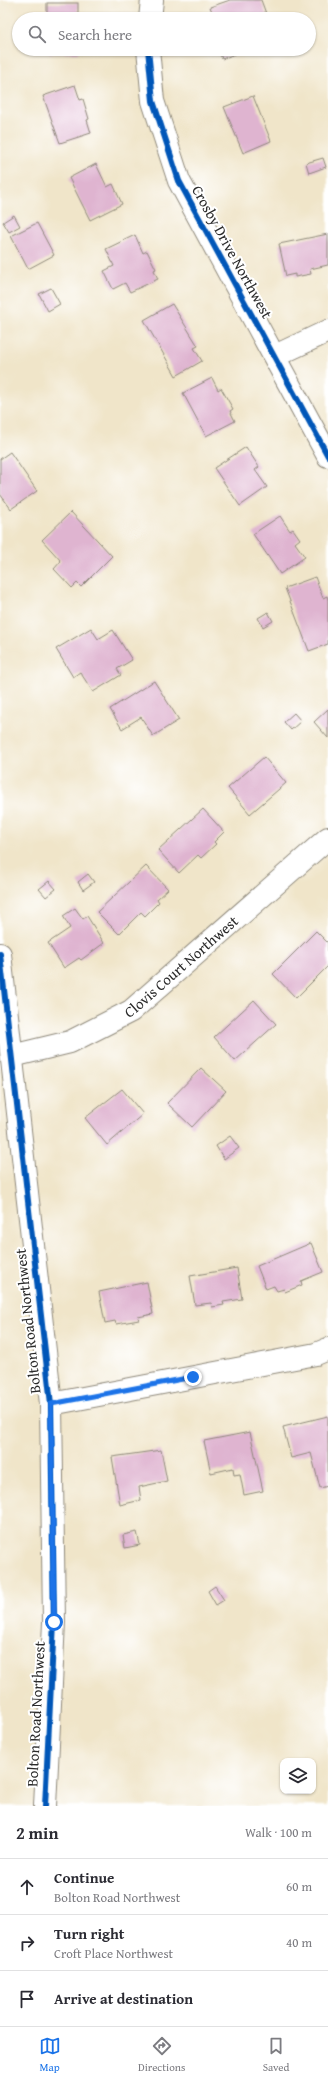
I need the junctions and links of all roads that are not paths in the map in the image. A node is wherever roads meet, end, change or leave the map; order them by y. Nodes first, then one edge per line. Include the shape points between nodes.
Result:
1 (152, 0) edge
2 (151, 12) edge
3 (149, 56) edge
4 (328, 331) edge
5 (274, 356) junction
6 (328, 456) edge
7 (328, 838) edge
8 (0, 954) edge
9 (12, 1056) junction
10 (328, 1349) edge
11 (51, 1404) junction
12 (45, 1806) edge

1 - 2 street
3 - 5 street, Crosby Drive Northwest via 152,100 179,181
4 - 5 street
5 - 6 street, Crosby Drive Northwest
7 - 9 street, Clovis Court Northwest via 131,1011 70,1042
8 - 9 street, Bolton Road Northwest
9 - 11 street, Bolton Road Northwest
10 - 11 street via 316,1354
11 - 12 street, Bolton Road Northwest via 54,1622

